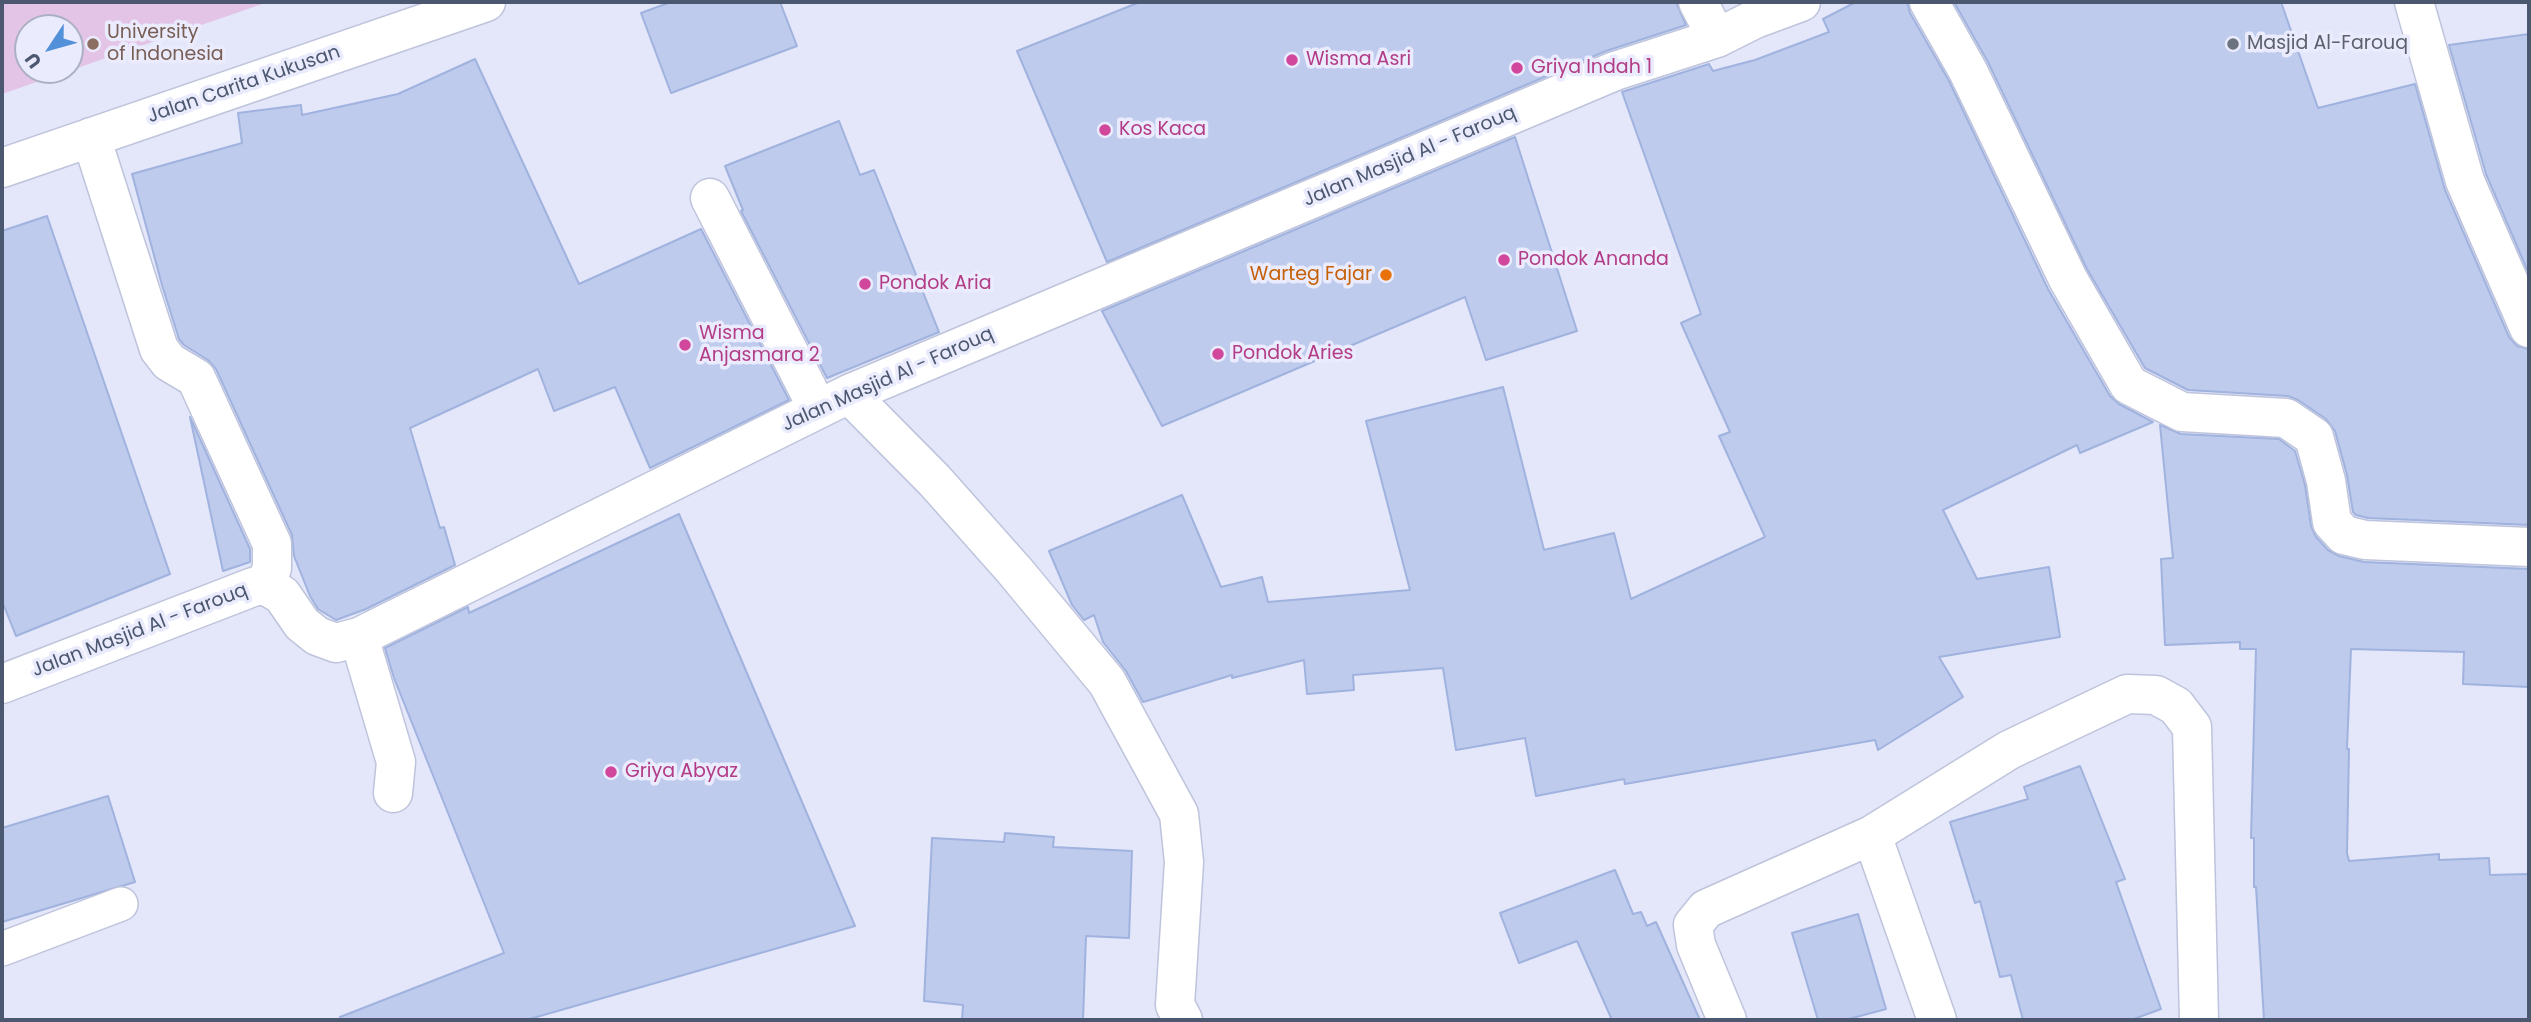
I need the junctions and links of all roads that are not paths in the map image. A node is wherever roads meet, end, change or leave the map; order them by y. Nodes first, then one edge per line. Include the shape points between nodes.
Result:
1 (486, 2) edge
2 (1698, 2) edge
3 (1801, 2) edge
4 (1929, 2) edge
5 (2414, 2) edge
6 (1717, 38) junction
7 (91, 137) junction
8 (2, 168) edge
9 (710, 198) dead end
10 (2529, 328) edge
11 (834, 402) junction
12 (2529, 547) edge
13 (264, 585) junction
14 (359, 637) junction
15 (2, 684) edge
16 (393, 793) dead end
17 (1872, 835) junction
18 (121, 904) dead end
19 (2, 949) edge
20 (1183, 1020) edge
21 (1727, 1020) edge
22 (1937, 1020) edge
23 (2199, 1020) edge

1 - 7 street, Jalan Carita Kukusan
2 - 6 street
3 - 6 street, Jalan Masjid Al - Farouq
4 - 12 street via 1968,71 2068,279 2129,385 2182,412 2286,418 2314,437 2332,522 2344,535 2365,540
5 - 10 street via 2465,181
6 - 11 street, Jalan Masjid Al - Farouq via 1615,71
7 - 8 street, Jalan Carita Kukusan
7 - 13 street via 159,349 169,362 196,378 272,544 272,568
9 - 11 street
11 - 14 street, Jalan Masjid Al - Farouq
11 - 20 street via 935,481 1107,682 1178,814 1184,862 1175,1005
13 - 14 street, Jalan Masjid Al - Farouq via 282,595 302,624 317,636 336,643
13 - 15 street, Jalan Masjid Al - Farouq
14 - 16 street via 396,762
17 - 21 street via 1706,909 1693,925 1696,945
17 - 22 street
17 - 23 street via 2009,750 2127,694 2166,700 2192,727
18 - 19 lane

